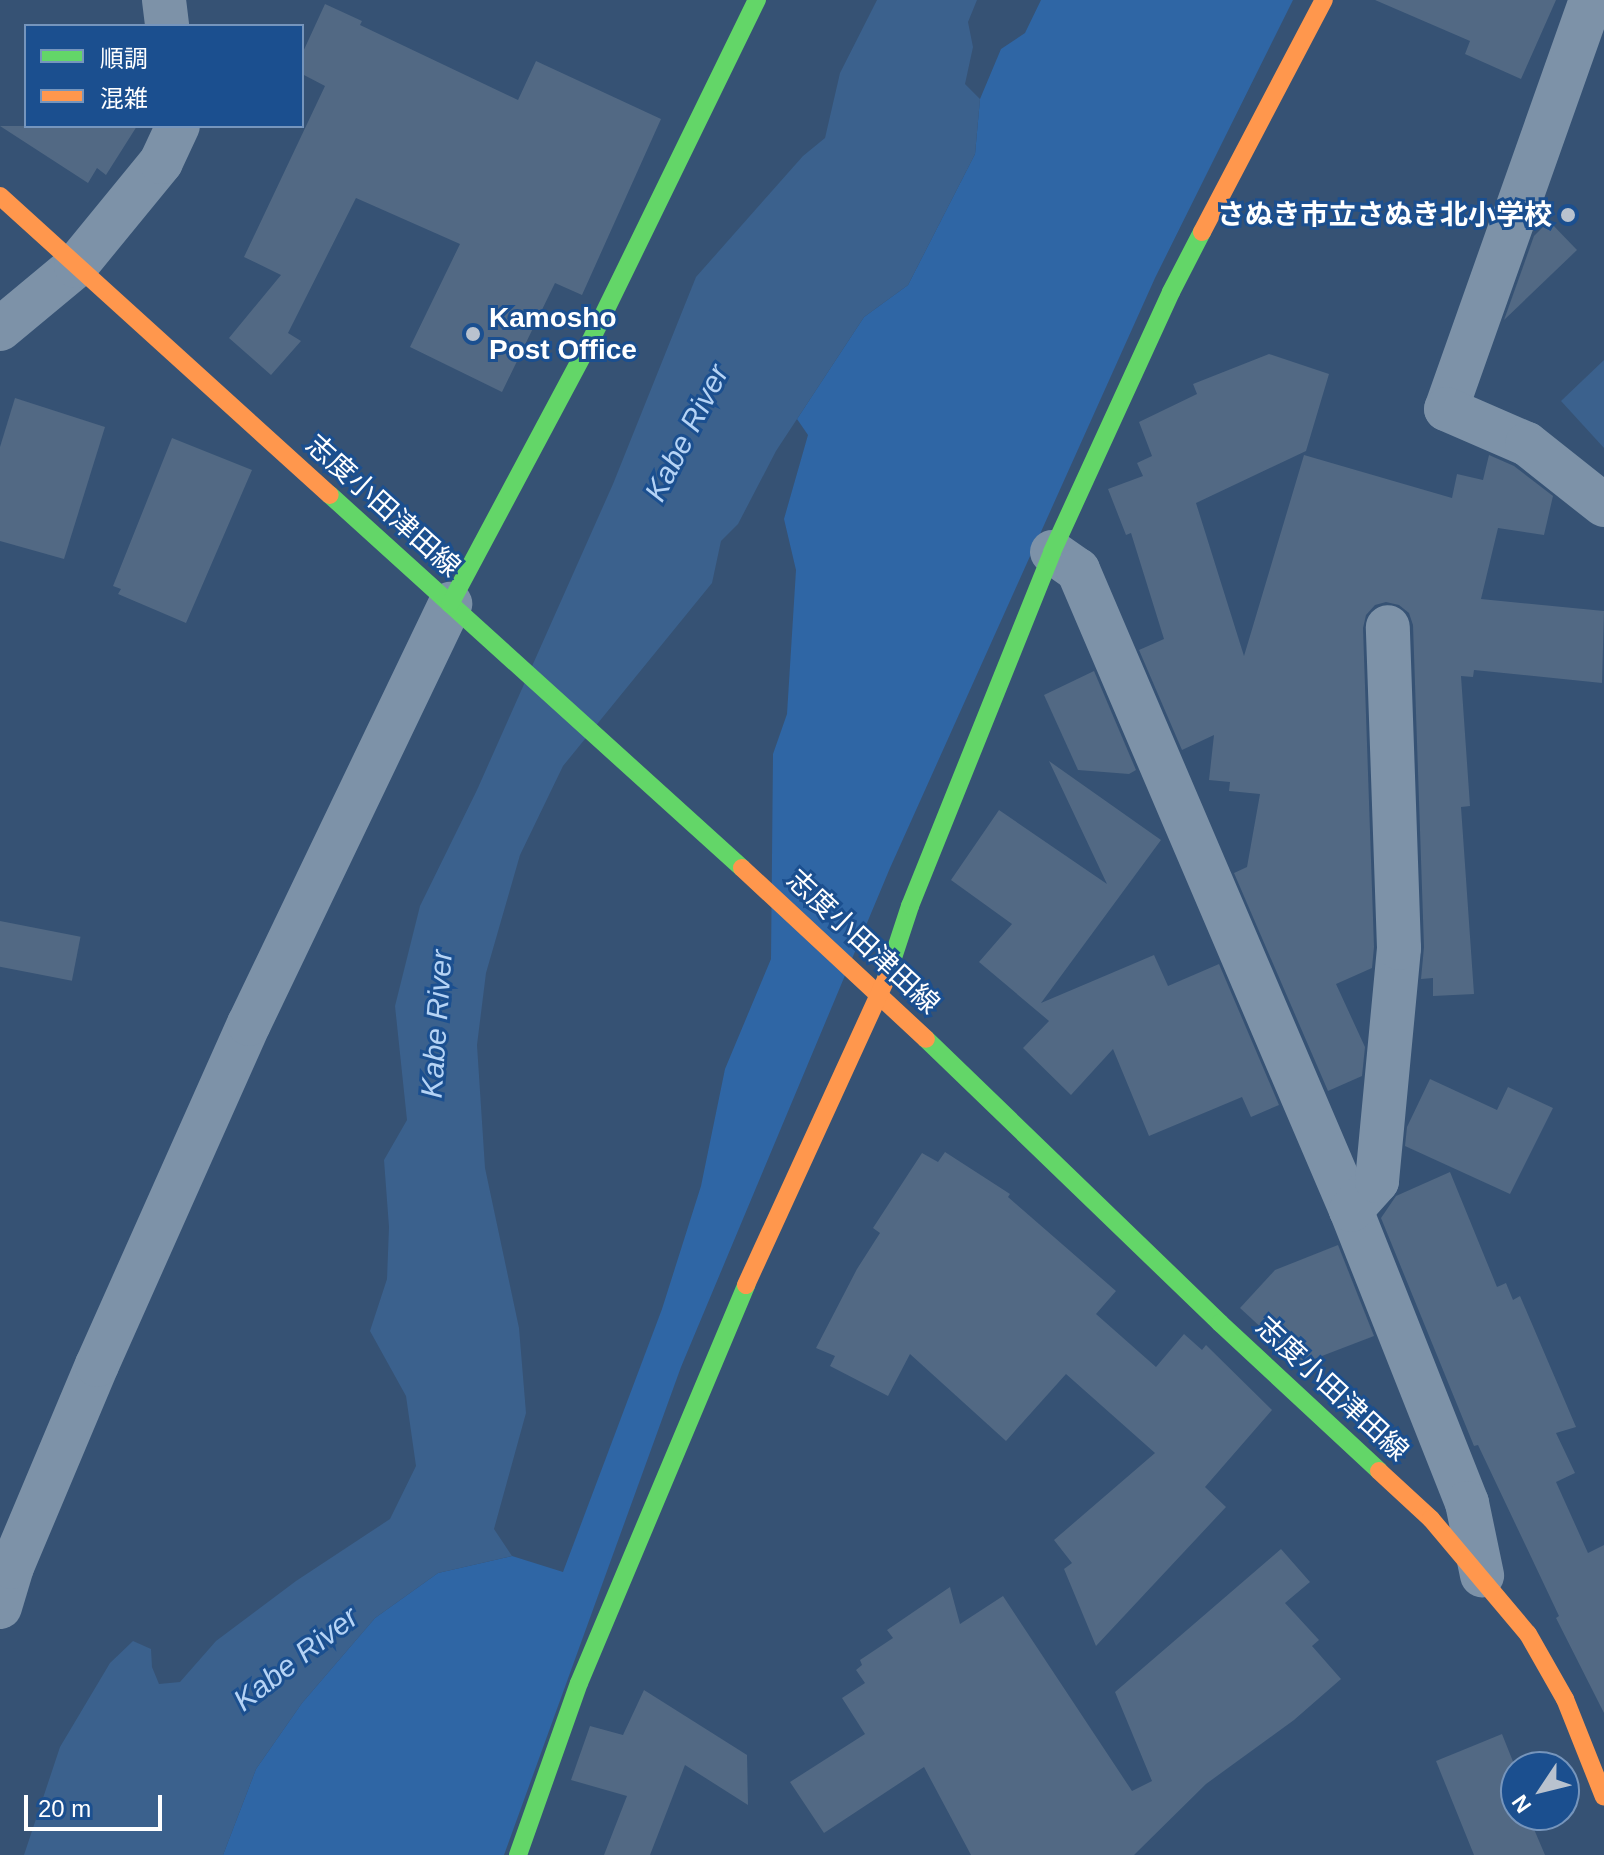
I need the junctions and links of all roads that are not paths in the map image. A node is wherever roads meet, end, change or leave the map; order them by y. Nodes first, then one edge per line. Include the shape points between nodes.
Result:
1 (164, 0) edge
2 (757, 0) edge
3 (1324, 0) edge
4 (1591, 0) edge
5 (167, 24) edge
6 (177, 128) edge
7 (0, 196) edge
8 (76, 266) junction
9 (0, 329) edge
10 (1604, 505) edge
11 (1052, 552) junction
12 (450, 604) junction
13 (1388, 627) dead end
14 (881, 995) junction
15 (1351, 1210) junction
16 (1482, 1575) junction
17 (0, 1607) edge
18 (1604, 1797) edge
19 (518, 1855) edge

1 - 5 street
2 - 12 street via 590,342
3 - 11 street via 1171,292
4 - 10 street via 1446,409 1527,444
6 - 8 street via 161,162
7 - 8 street, 志度小田津田線
8 - 9 street
8 - 12 street, 志度小田津田線
11 - 14 street via 910,906
11 - 15 street via 1078,570
12 - 14 street, 志度小田津田線
12 - 17 street via 230,1067 90,1379
13 - 15 street via 1399,948 1377,1181
14 - 16 street, 志度小田津田線 via 1431,1519
14 - 19 street via 830,1096 702,1385 579,1683
15 - 16 street via 1467,1503
16 - 18 street, 志度小田津田線 via 1528,1634 1565,1699

